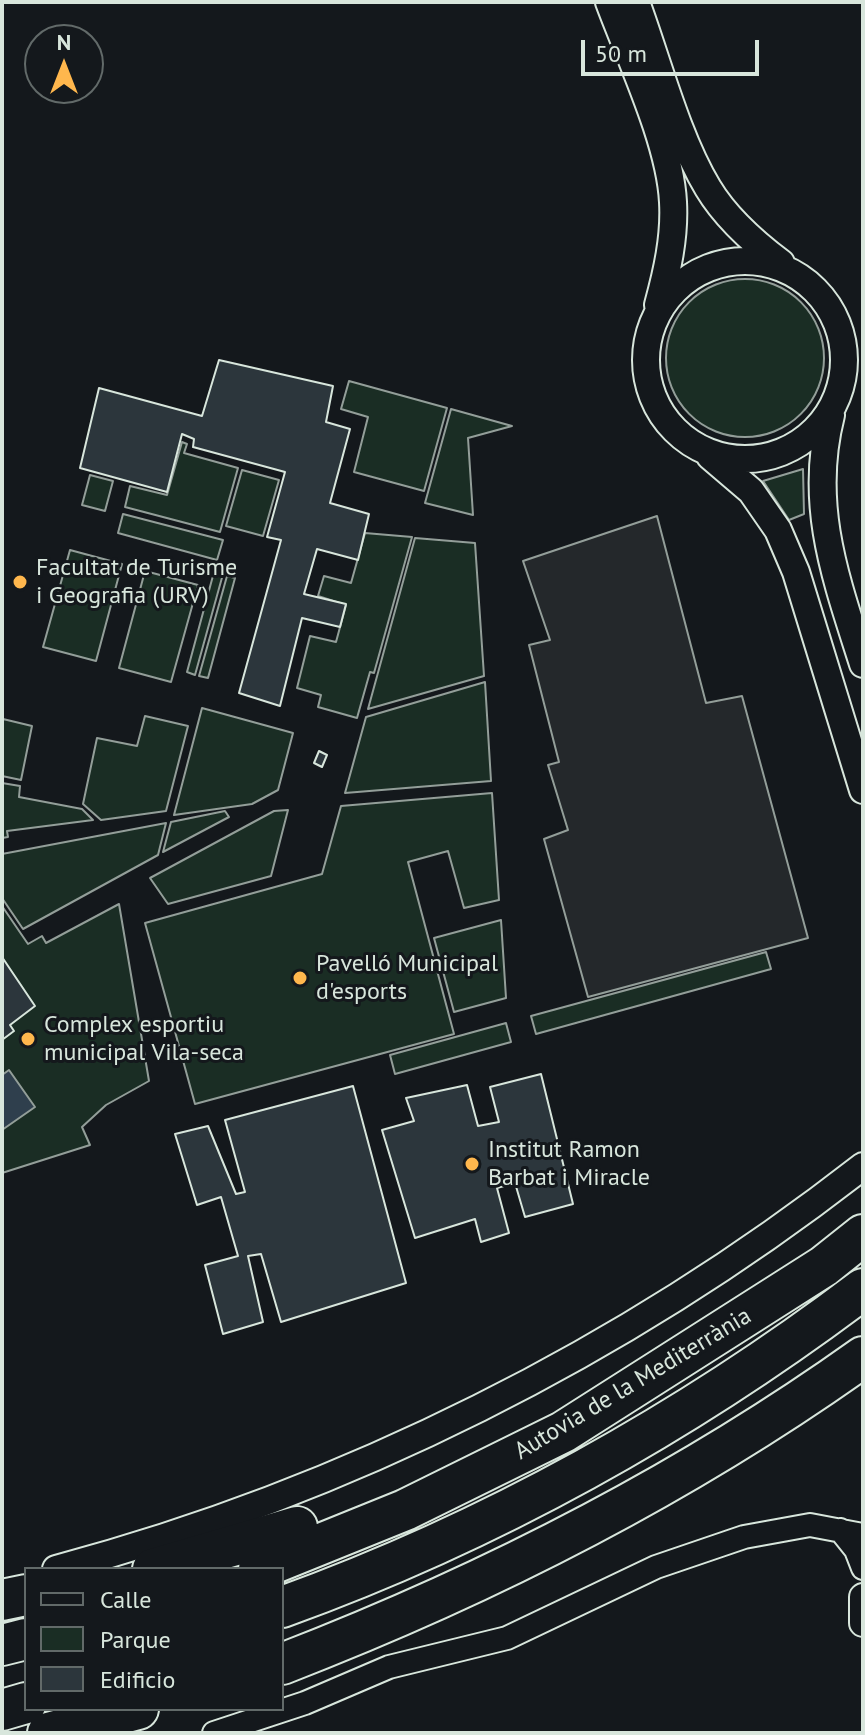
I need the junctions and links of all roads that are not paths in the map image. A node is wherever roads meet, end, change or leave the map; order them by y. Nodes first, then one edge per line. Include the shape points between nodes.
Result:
1 (609, 2) edge
2 (636, 2) edge
3 (794, 273) junction
4 (655, 317) junction
5 (836, 318) junction
6 (863, 351) edge
7 (833, 408) junction
8 (700, 449) junction
9 (863, 664) edge
10 (863, 790) edge
11 (863, 1166) edge
12 (863, 1235) edge
13 (863, 1289) edge
14 (863, 1357) edge
15 (563, 1432) junction
16 (840, 1530) junction
17 (863, 1535) edge
18 (63, 1567) edge
19 (161, 1567) edge
20 (264, 1567) edge
21 (863, 1568) edge
22 (24, 1578) edge
23 (2, 1584) edge
24 (24, 1595) edge
25 (863, 1597) edge
26 (2, 1600) edge
27 (284, 1606) edge
28 (863, 1623) edge
29 (24, 1640) edge
30 (2, 1645) edge
31 (284, 1663) edge
32 (24, 1683) edge
33 (2, 1688) edge
34 (24, 1704) edge
35 (2, 1710) edge
36 (284, 1710) edge
37 (130, 1711) edge
38 (281, 1711) edge
39 (48, 1733) edge
40 (214, 1733) edge

1 - 4 street via 665,156 673,200 666,273
2 - 3 street via 708,187 754,242
3 - 4 street via 763,261 720,264 673,290
3 - 5 street via 818,292
4 - 8 street via 646,346 646,376 656,405 674,430
5 - 6 street
5 - 7 street via 844,348 843,379
7 - 8 street via 814,432 789,449 760,458 729,458
7 - 9 street via 821,451 820,493 835,576
8 - 10 street via 751,491 778,530 796,572
11 - 18 street via 699,1281 588,1350 498,1397 313,1482 164,1537
12 - 15 highway, Autovia de la Mediterrània via 824,1266
13 - 27 highway, Autovia de la Mediterrània via 761,1363 612,1455 455,1534
14 - 31 highway via 743,1439 595,1525 438,1601
15 - 19 highway via 512,1442 336,1514
15 - 20 highway, Autovia de la Mediterrània via 405,1510
16 - 17 street
16 - 21 street
16 - 36 street via 798,1526 744,1537 656,1567 507,1638 389,1667
22 - 23 street
24 - 26 highway
25 - 28 street
29 - 30 highway
32 - 33 highway
34 - 35 highway
37 - 39 highway
38 - 40 street

